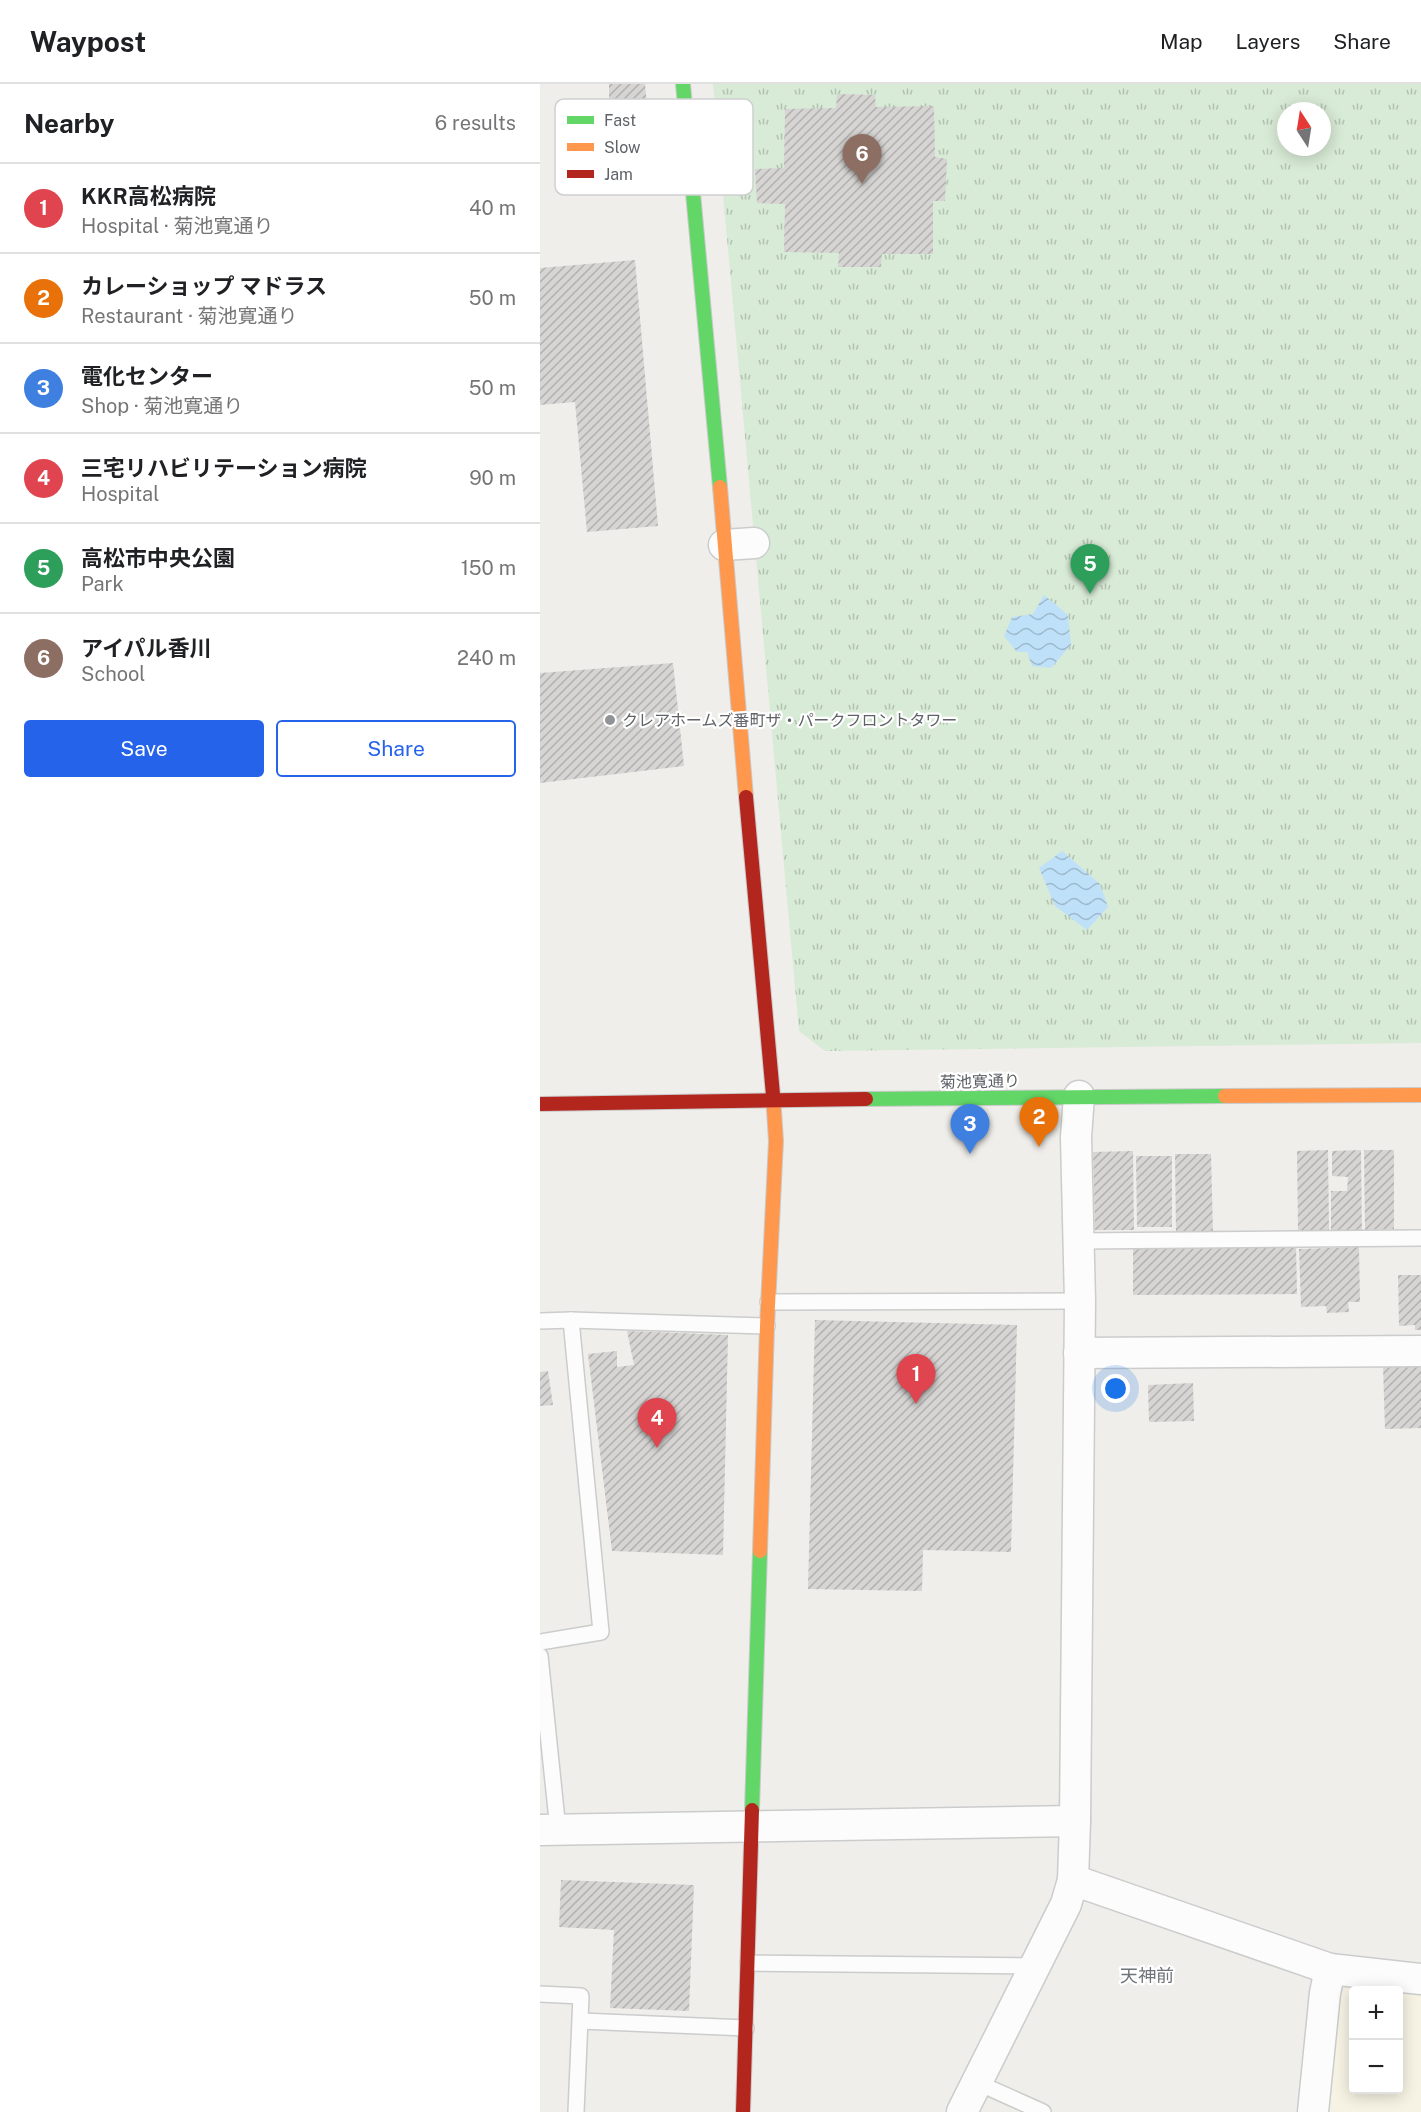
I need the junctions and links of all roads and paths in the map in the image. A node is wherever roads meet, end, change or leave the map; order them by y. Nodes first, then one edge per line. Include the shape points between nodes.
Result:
1 (683, 84) edge
2 (684, 99) edge
3 (693, 195) edge
4 (754, 543) dead end
5 (724, 545) junction
6 (1421, 1095) edge
7 (1079, 1096) junction
8 (774, 1101) junction
9 (540, 1104) edge
10 (1421, 1238) edge
11 (1079, 1241) junction
12 (1080, 1301) junction
13 (768, 1302) junction
14 (571, 1320) junction
15 (540, 1322) edge
16 (767, 1326) junction
17 (1421, 1352) edge
18 (1079, 1353) junction
19 (540, 1642) edge
20 (540, 1656) edge
21 (1075, 1821) junction
22 (751, 1827) junction
23 (549, 1830) edge
24 (1073, 1880) junction
25 (748, 1963) junction
26 (1036, 1966) junction
27 (1330, 1969) junction
28 (1421, 1978) edge
29 (540, 1994) edge
30 (580, 2020) junction
31 (746, 2028) junction
32 (976, 2082) junction
33 (576, 2112) edge
34 (743, 2112) edge
35 (962, 2112) edge
36 (1043, 2112) edge
37 (1313, 2112) edge

1 - 2 street
3 - 5 street
4 - 5 street
5 - 8 street
6 - 7 street, 菊池寛通り
7 - 8 street, 菊池寛通り
7 - 11 street
8 - 9 street, 菊池寛通り
8 - 13 street via 776,1141
10 - 11 lane
11 - 12 street
12 - 13 lane
12 - 18 street
13 - 16 street
14 - 15 lane
14 - 16 lane
14 - 19 lane via 601,1632
16 - 22 street
17 - 18 street
18 - 21 street
20 - 23 lane
21 - 22 street
21 - 24 street
22 - 23 street
22 - 25 street
24 - 26 street via 1066,1904
24 - 27 street
25 - 26 lane
25 - 31 street
26 - 32 street
27 - 28 street
27 - 37 street
29 - 30 lane via 581,1996
30 - 31 lane
30 - 33 lane
31 - 34 street
32 - 35 street
32 - 36 lane

